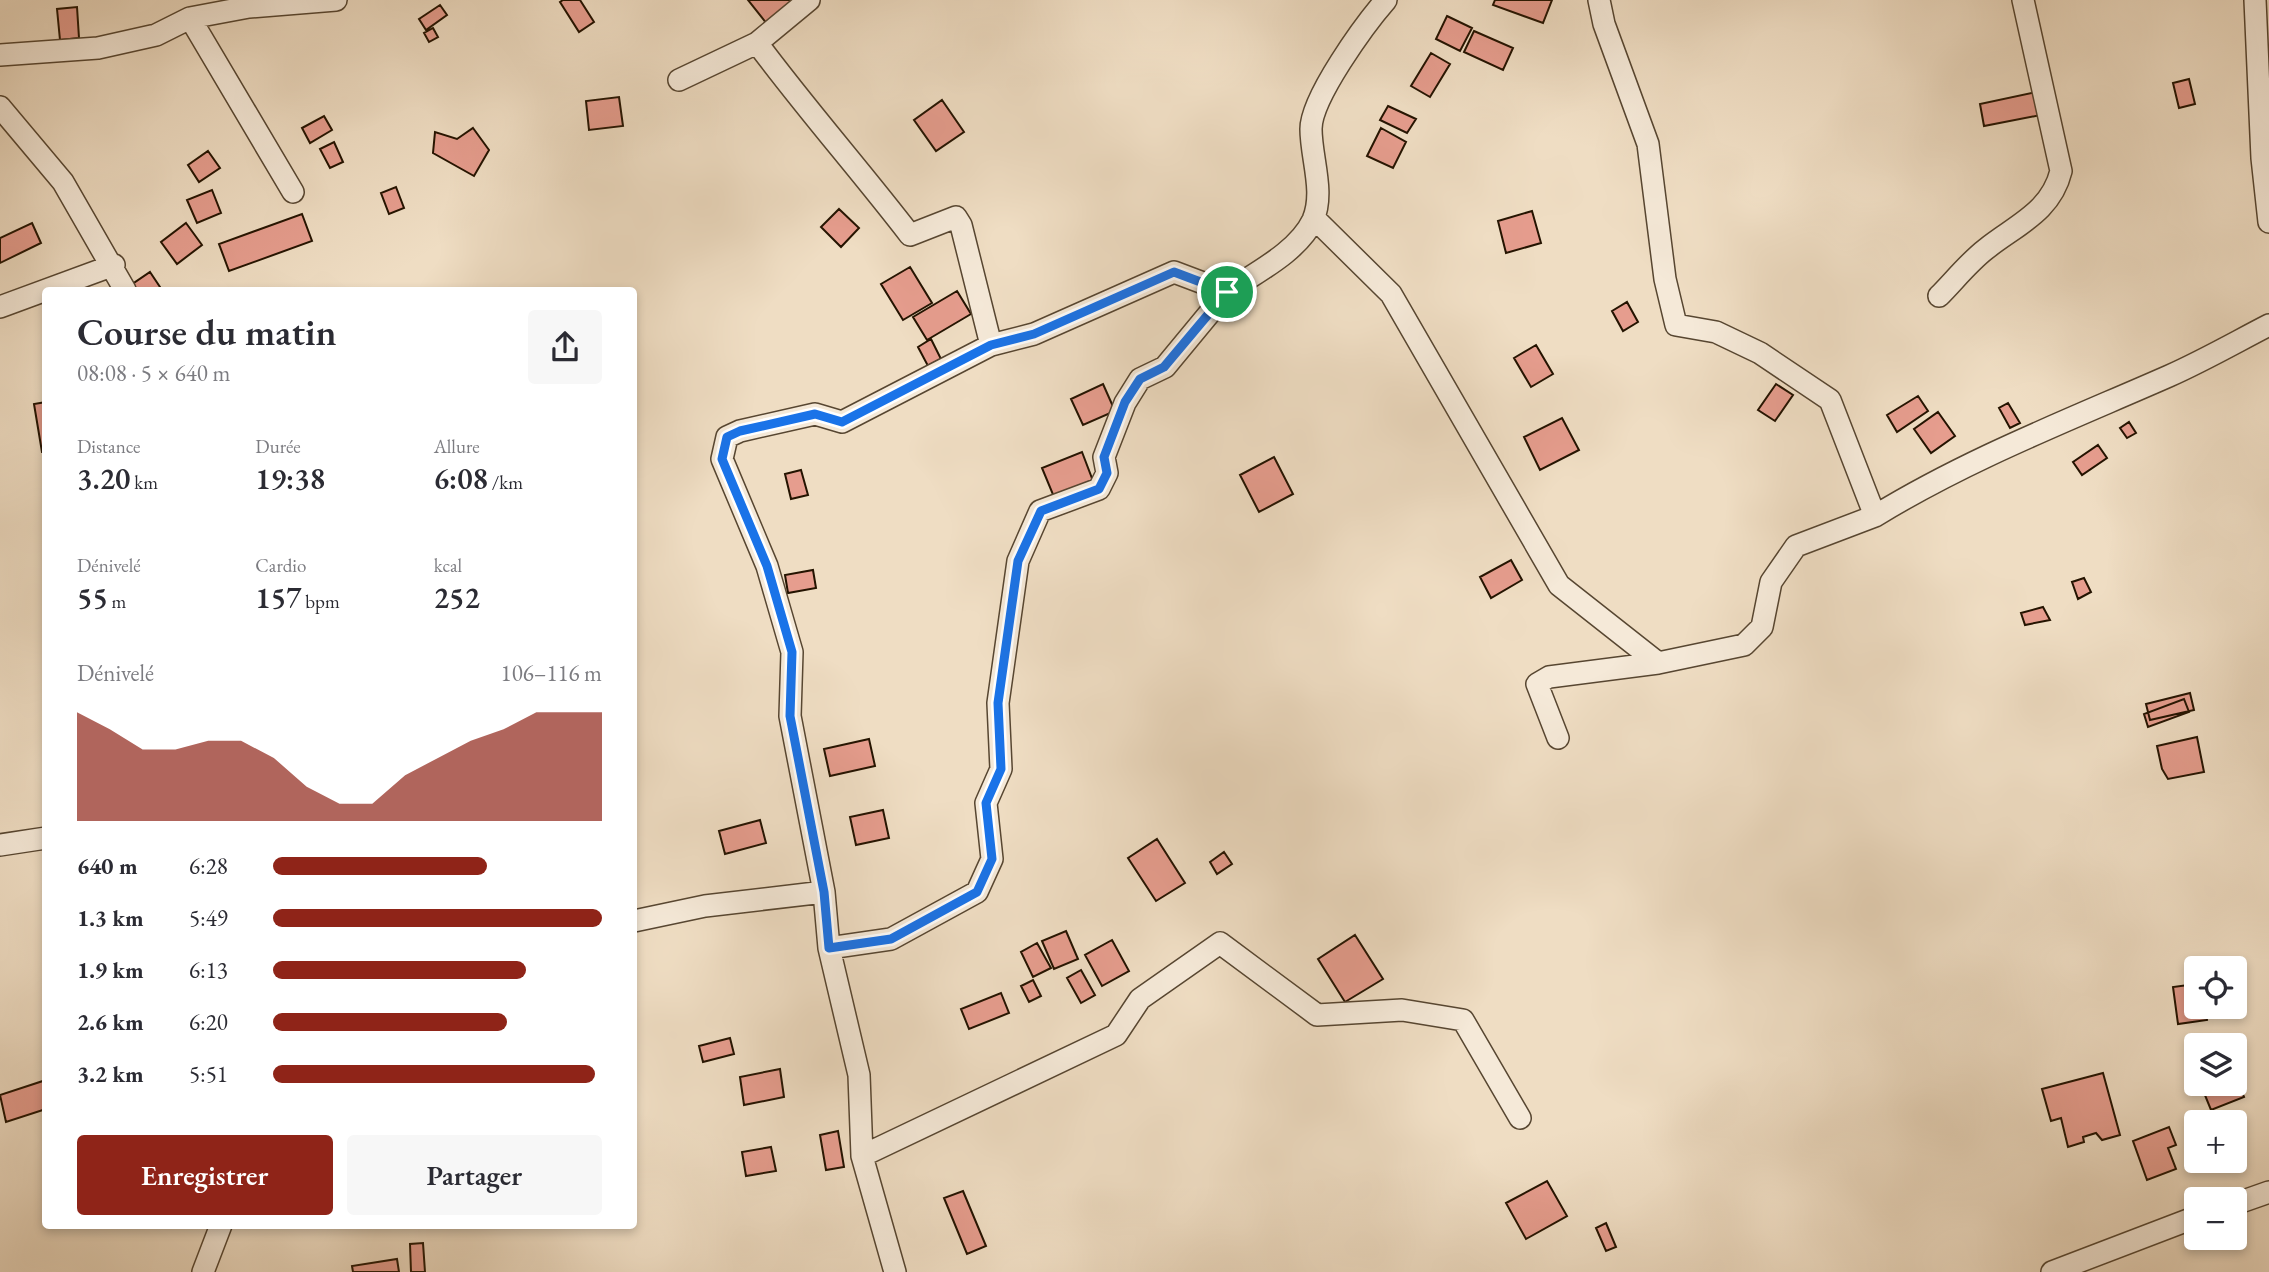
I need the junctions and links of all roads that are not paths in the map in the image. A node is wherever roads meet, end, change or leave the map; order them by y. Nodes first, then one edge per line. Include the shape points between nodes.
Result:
1 (336, 0) edge
2 (809, 0) edge
3 (1386, 0) edge
4 (1599, 0) edge
5 (2023, 0) edge
6 (2256, 0) edge
7 (2269, 14) edge
8 (190, 19) junction
9 (757, 43) junction
10 (0, 55) edge
11 (680, 80) dead end
12 (0, 107) edge
13 (293, 192) dead end
14 (1314, 218) junction
15 (2269, 222) edge
16 (114, 265) junction
17 (54, 287) edge
18 (124, 287) edge
19 (42, 292) edge
20 (1227, 292) junction
21 (1939, 296) dead end
22 (0, 307) edge
23 (2269, 325) edge
24 (991, 345) junction
25 (1875, 516) junction
26 (1658, 663) junction
27 (1558, 738) dead end
28 (42, 839) edge
29 (0, 845) edge
30 (824, 892) junction
31 (637, 920) edge
32 (829, 948) junction
33 (1520, 1118) dead end
34 (862, 1156) junction
35 (2269, 1192) edge
36 (2247, 1200) edge
37 (2184, 1222) edge
38 (219, 1229) edge
39 (203, 1272) edge
40 (895, 1272) edge
41 (2052, 1272) edge

1 - 8 street via 249,7
2 - 9 street
3 - 14 street via 1339,65 1315,112 1311,126 1318,193
4 - 25 street via 1648,144 1665,279 1676,325 1716,332 1749,348 1830,401
5 - 21 street via 2061,171 2058,182 2037,214 1985,249
6 - 7 street
6 - 15 street
8 - 10 street via 156,35 98,48
8 - 13 street
9 - 11 street
9 - 24 street via 910,235 956,217
12 - 16 street via 62,182
14 - 20 street via 1283,254
14 - 26 street via 1391,294 1559,585
16 - 17 street
16 - 18 street
19 - 22 street
20 - 24 street via 1174,272 1034,334
20 - 32 street via 1164,367 1140,379 1125,402 1104,457 1107,473 1099,489 1041,511 1018,561 998,703 1001,769 986,803 992,859 977,892 891,939
23 - 25 street via 2171,376 2046,427 1932,481
24 - 30 street via 842,422 815,414 727,437 722,459 767,566 792,652 790,716
25 - 26 street via 1796,546 1771,582 1762,627 1744,645
26 - 27 street via 1549,677 1537,684
28 - 29 street
30 - 31 street via 705,906
30 - 32 street
32 - 34 street via 859,1075
33 - 34 street via 1463,1020 1402,1010 1317,1015 1220,943 1140,999 1116,1035
34 - 40 street
35 - 36 street
37 - 41 street
38 - 39 street

